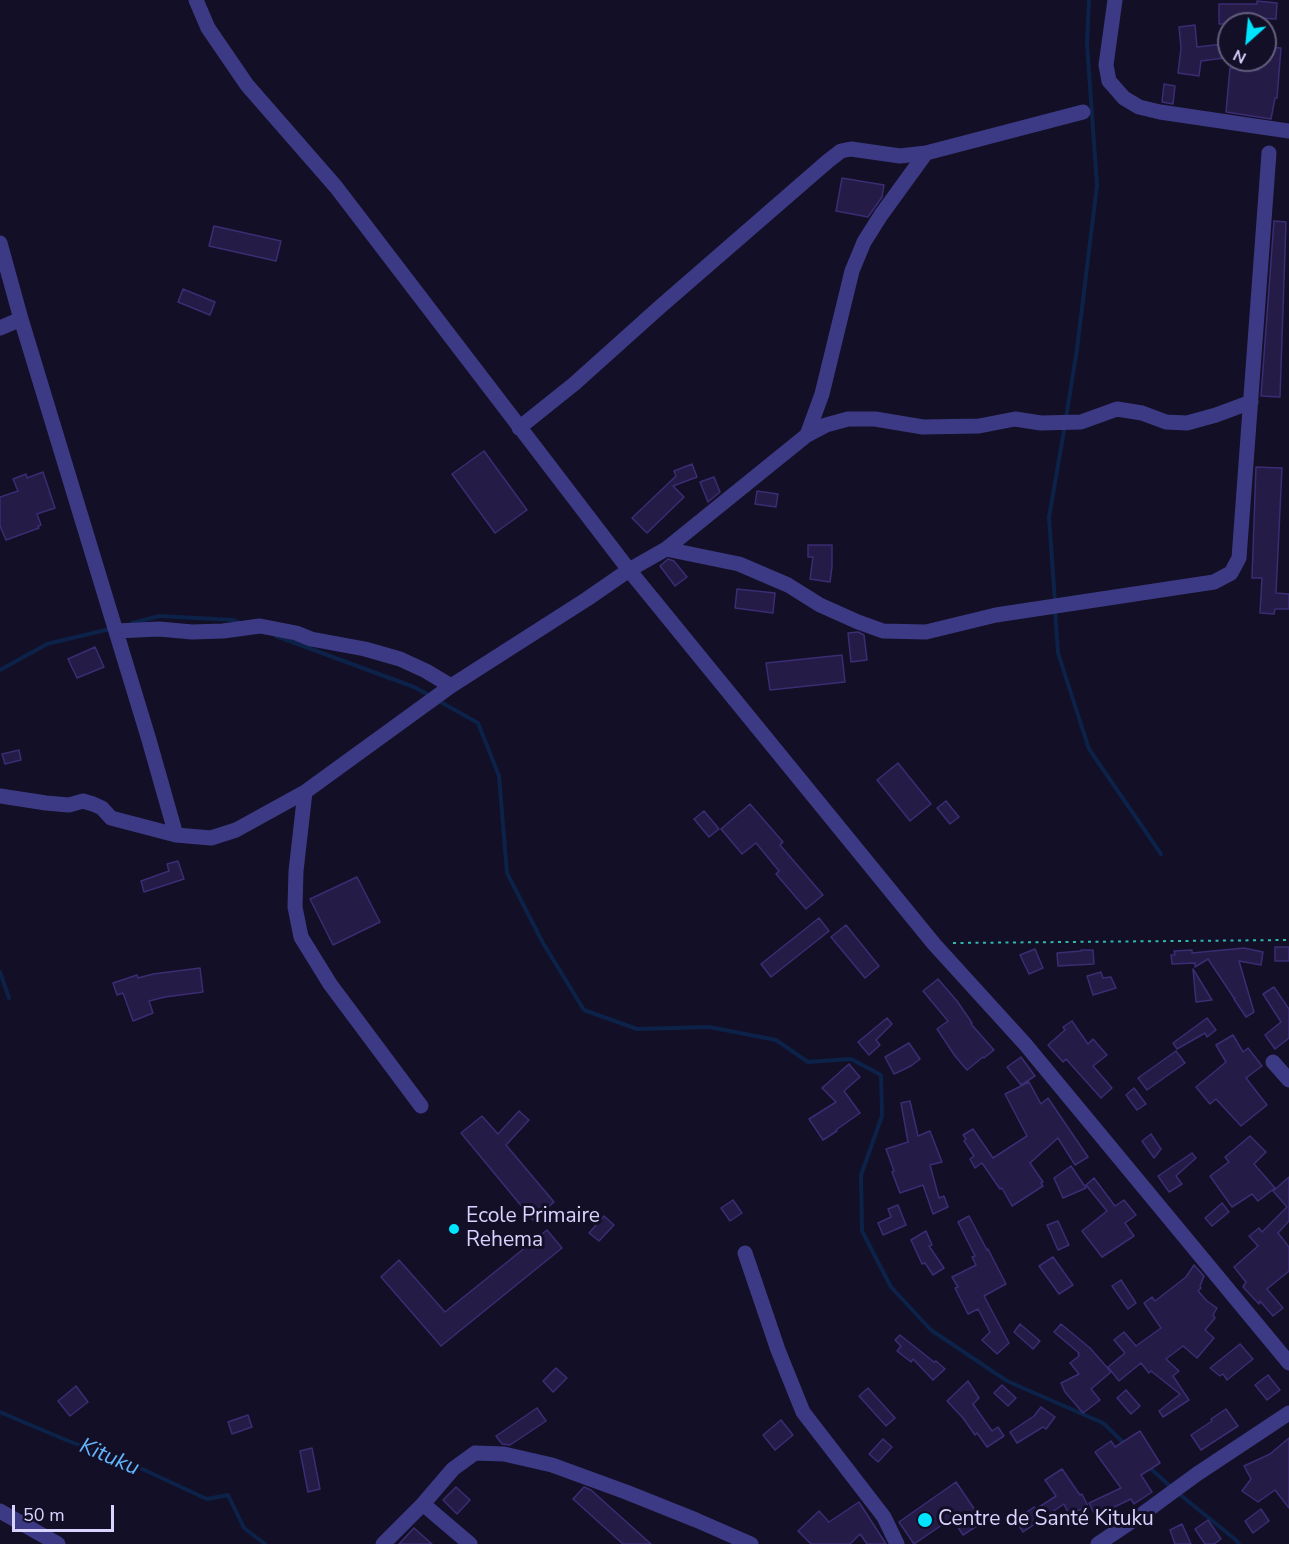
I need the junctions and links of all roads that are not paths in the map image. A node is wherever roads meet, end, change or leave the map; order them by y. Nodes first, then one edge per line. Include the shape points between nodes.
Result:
1 (196, 0) edge
2 (1115, 0) edge
3 (1083, 112) dead end
4 (1289, 131) edge
5 (926, 153) junction
6 (1269, 153) dead end
7 (0, 243) edge
8 (21, 319) junction
9 (0, 328) edge
10 (1251, 402) junction
11 (519, 428) junction
12 (807, 435) junction
13 (666, 549) junction
14 (629, 570) junction
15 (116, 631) junction
16 (451, 686) junction
17 (305, 792) junction
18 (0, 796) edge
19 (176, 835) junction
20 (1273, 1062) dead end
21 (1289, 1080) edge
22 (421, 1106) dead end
23 (745, 1253) dead end
24 (1289, 1363) edge
25 (1289, 1413) edge
26 (423, 1504) junction
27 (0, 1511) edge
28 (58, 1544) edge
29 (383, 1544) edge
30 (470, 1544) edge
31 (751, 1544) edge
32 (897, 1544) edge
33 (1098, 1544) edge

1 - 11 street via 208,28 247,85 336,188
2 - 4 street via 1106,65 1109,81 1124,98 1160,112
3 - 5 street
5 - 11 street via 900,156 841,151
5 - 12 street via 864,242 852,271 822,394
6 - 10 street
7 - 8 street
8 - 9 street
8 - 15 street
10 - 12 street via 1187,423 1117,410 1081,422 1015,419 979,426 923,427 848,419
10 - 13 street via 1239,558 1231,573 1214,582 996,615 926,632 883,631 820,605 788,585 739,564
11 - 14 street
12 - 13 street
13 - 14 street
14 - 16 street
14 - 24 street via 934,944 1025,1044
15 - 16 street via 223,631 260,626 400,659
15 - 19 street
16 - 17 street
17 - 19 street via 236,830 211,838
17 - 22 street via 295,907 301,937 330,984
18 - 19 street via 69,805 83,801 102,808 111,818
20 - 21 street
23 - 32 street via 803,1412 884,1517
25 - 33 street
26 - 29 street
26 - 30 street
26 - 31 street via 453,1469 475,1454 504,1454 552,1465 627,1492
27 - 28 street

